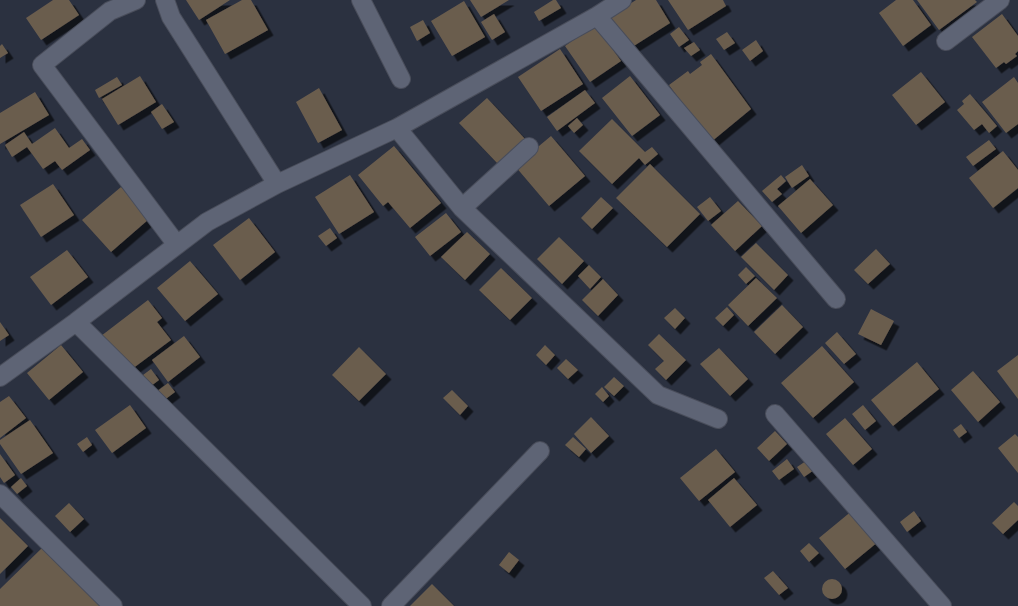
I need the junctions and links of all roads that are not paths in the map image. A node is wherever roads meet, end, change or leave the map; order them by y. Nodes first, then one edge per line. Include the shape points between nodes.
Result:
1 (136, 0) edge
2 (165, 0) edge
3 (361, 0) edge
4 (622, 0) edge
5 (1000, 0) edge
6 (597, 16) junction
7 (946, 41) dead end
8 (402, 79) dead end
9 (398, 128) junction
10 (529, 147) dead end
11 (278, 184) junction
12 (462, 208) junction
13 (177, 245) junction
14 (836, 299) dead end
15 (76, 322) junction
16 (0, 377) edge
17 (775, 414) dead end
18 (717, 419) dead end
19 (540, 451) dead end
20 (0, 494) edge
21 (113, 606) edge
22 (362, 606) edge
23 (391, 606) edge
24 (942, 606) edge

1 - 13 street via 110,11 42,65
2 - 11 street via 171,17
3 - 8 street
4 - 6 street
5 - 7 street
6 - 9 street
6 - 14 street
9 - 11 street
9 - 12 street
10 - 12 street
11 - 13 street via 207,222
12 - 18 street via 658,395
13 - 15 street
15 - 16 street
15 - 22 street
17 - 24 street
19 - 23 street
20 - 21 street

